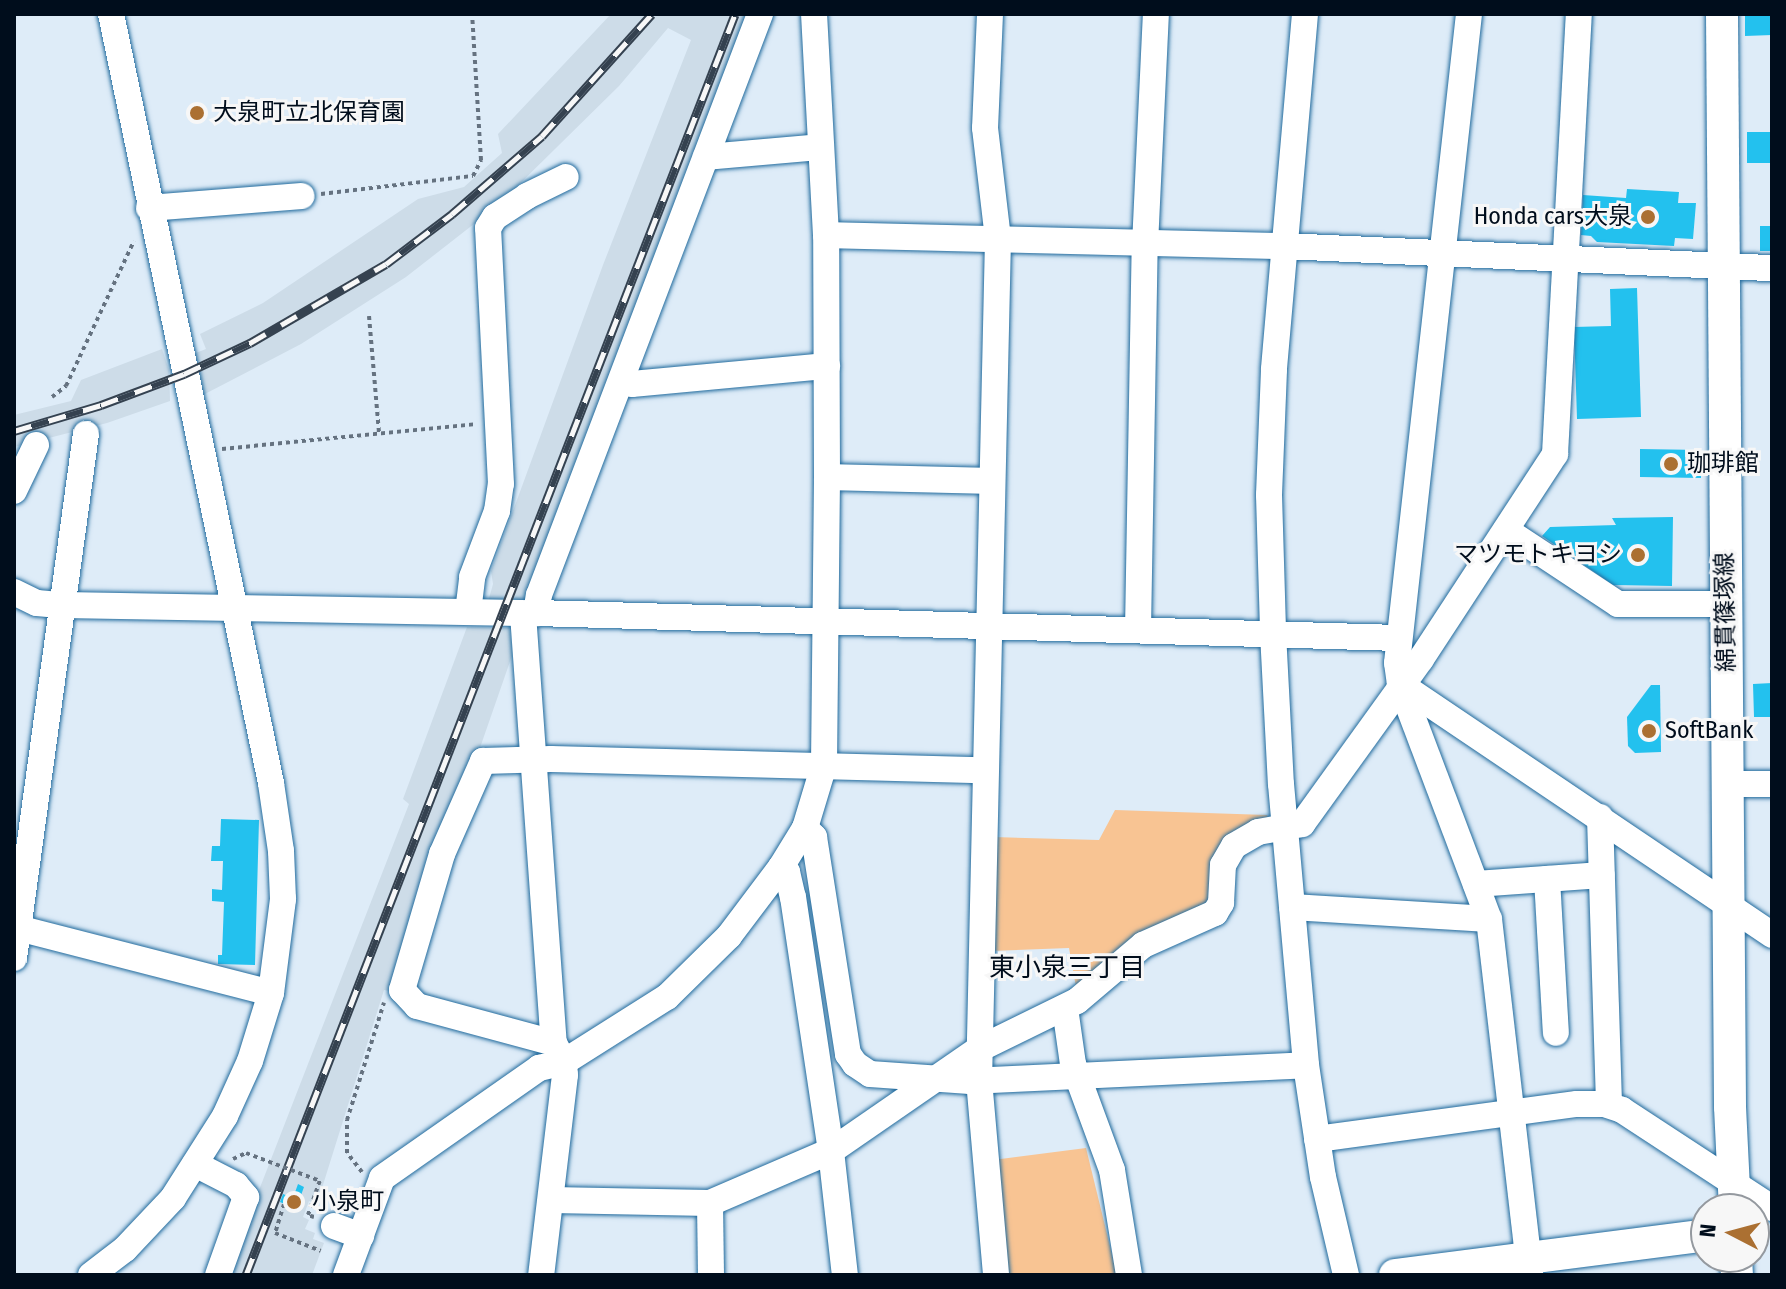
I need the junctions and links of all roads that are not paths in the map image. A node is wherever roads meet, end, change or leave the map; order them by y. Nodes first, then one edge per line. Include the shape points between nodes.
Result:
1 (111, 14) edge
2 (760, 14) edge
3 (814, 14) edge
4 (990, 14) edge
5 (1156, 14) edge
6 (1305, 14) edge
7 (1469, 14) edge
8 (1579, 14) edge
9 (1722, 14) edge
10 (821, 147) junction
11 (706, 157) junction
12 (566, 177) dead end
13 (302, 196) road end
14 (152, 220) junction
15 (826, 235) junction
16 (998, 239) junction
17 (1145, 245) junction
18 (1284, 246) junction
19 (1441, 254) junction
20 (1566, 261) junction
21 (1723, 267) junction
22 (1772, 268) edge
23 (827, 366) junction
24 (622, 381) junction
25 (86, 434) dead end
26 (36, 445) dead end
27 (827, 477) junction
28 (992, 481) junction
29 (14, 491) edge
30 (1506, 530) junction
31 (14, 592) edge
32 (1726, 604) junction
33 (62, 605) junction
34 (234, 609) junction
35 (468, 612) junction
36 (529, 613) junction
37 (825, 621) junction
38 (988, 626) junction
39 (1138, 630) junction
40 (1273, 633) junction
41 (1399, 638) junction
42 (1400, 684) junction
43 (532, 760) junction
44 (824, 765) junction
45 (985, 770) junction
46 (1728, 784) junction
47 (1772, 784) edge
48 (1600, 817) junction
49 (1286, 826) junction
50 (805, 828) junction
51 (781, 867) junction
52 (1602, 875) junction
53 (1547, 879) junction
54 (1476, 884) junction
55 (1729, 905) junction
56 (1292, 907) junction
57 (1489, 919) junction
58 (16, 928) edge
59 (1772, 935) edge
60 (831, 946) junction
61 (802, 954) junction
62 (14, 958) edge
63 (271, 993) junction
64 (1065, 1008) junction
65 (1556, 1033) dead end
66 (979, 1049) junction
67 (559, 1052) junction
68 (1306, 1065) junction
69 (1077, 1076) junction
70 (937, 1078) junction
71 (979, 1080) junction
72 (1609, 1105) junction
73 (1513, 1115) junction
74 (1317, 1139) junction
75 (831, 1151) junction
76 (195, 1164) junction
77 (1731, 1193) edge
78 (1734, 1193) edge
79 (551, 1200) junction
80 (710, 1203) junction
81 (334, 1226) dead end
82 (361, 1236) junction
83 (1690, 1238) edge
84 (1529, 1267) edge
85 (91, 1275) edge
86 (218, 1275) edge
87 (346, 1275) edge
88 (541, 1275) edge
89 (711, 1275) edge
90 (845, 1275) edge
91 (996, 1275) edge
92 (1129, 1275) edge
93 (1346, 1275) edge
94 (1395, 1275) edge

1 - 14 street
2 - 11 street
3 - 10 street
4 - 16 street via 985,128
5 - 17 street
6 - 18 street
7 - 19 street
8 - 20 street
9 - 21 main road, 綿貫篠塚線
10 - 11 street
10 - 15 street
11 - 24 street
12 - 35 street via 495,217 488,228 501,484 497,511 472,577
13 - 14 street
14 - 34 street
15 - 16 street
15 - 23 street
16 - 17 street
16 - 28 street
17 - 18 street
17 - 39 street
18 - 19 street
18 - 40 street via 1269,495
19 - 20 street
19 - 41 street
20 - 21 street
20 - 30 street via 1555,454
21 - 22 street
21 - 32 main road, 綿貫篠塚線
23 - 24 street
23 - 27 street
24 - 36 street
25 - 33 street
26 - 29 street
27 - 28 street
27 - 37 street
28 - 38 street
30 - 32 street via 1618,604
30 - 42 street
31 - 33 street via 37,603
32 - 46 main road, 綿貫篠塚線
33 - 34 street
33 - 58 street
34 - 35 street
34 - 63 street via 281,851 281,923
35 - 36 street
36 - 37 street
36 - 43 street
37 - 38 street
37 - 44 street
38 - 39 street
38 - 45 street
39 - 40 street
40 - 41 street
40 - 49 street
41 - 42 street
42 - 48 street
42 - 49 street via 1302,824
42 - 54 street
43 - 44 street
43 - 67 street
43 - 67 street via 490,759 479,766 442,854 402,990 417,1006
44 - 45 street
44 - 50 street
45 - 66 street
46 - 47 street
46 - 55 main road, 綿貫篠塚線
48 - 52 street
48 - 55 street
49 - 56 street
49 - 64 street via 1258,832 1234,846 1223,865 1221,903 1215,913 1143,945
50 - 51 street
50 - 60 street via 814,837
51 - 61 street via 787,872
51 - 67 street via 729,936 667,997
52 - 53 street
52 - 72 street
53 - 54 street
53 - 65 street
54 - 57 street
55 - 59 street
55 - 78 main road, 綿貫篠塚線
56 - 57 street
56 - 68 street
57 - 73 street
58 - 62 street
58 - 63 street
60 - 61 street
60 - 70 street via 848,1054 855,1064 870,1074
61 - 75 street
63 - 76 street via 237,1092
64 - 66 street
64 - 69 street
66 - 70 street
66 - 71 street
67 - 79 street
67 - 82 street via 382,1178
68 - 69 street
68 - 74 street
69 - 71 street
69 - 92 street via 1112,1170
70 - 71 street
70 - 75 street
71 - 91 street
72 - 73 street via 1577,1104
72 - 77 street
73 - 74 street
73 - 84 street
74 - 93 street
75 - 80 street
75 - 90 street
76 - 85 street via 173,1198 125,1249
76 - 86 street via 236,1185 246,1197
79 - 80 street
79 - 88 street
80 - 89 street
81 - 82 street
82 - 87 street
83 - 84 main road
84 - 94 main road

